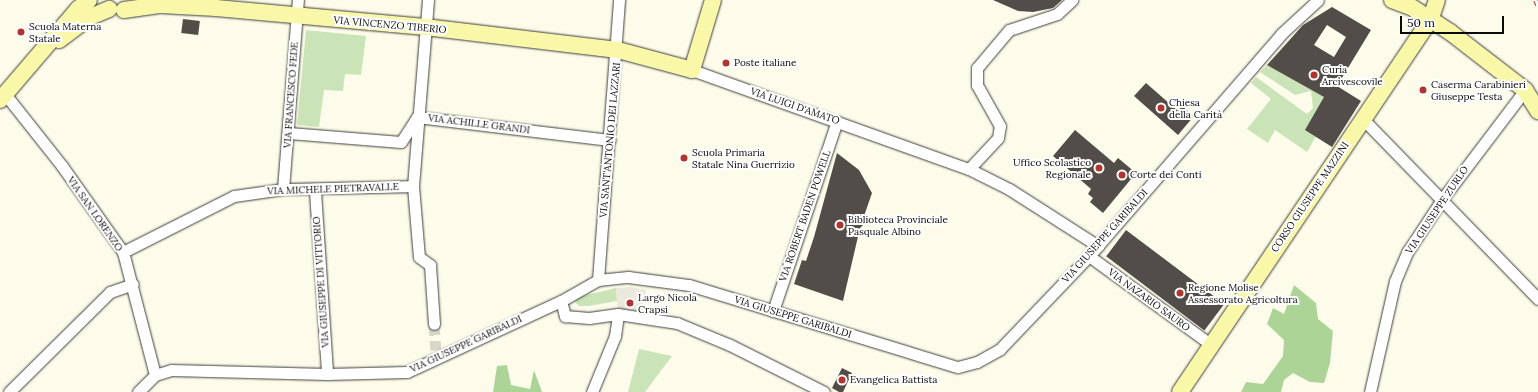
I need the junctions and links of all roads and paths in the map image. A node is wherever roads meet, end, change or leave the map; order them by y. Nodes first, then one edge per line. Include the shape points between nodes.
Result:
1 (89, 0) edge
2 (298, 0) edge
3 (428, 0) edge
4 (620, 0) edge
5 (713, 0) edge
6 (1072, 0) edge
7 (1318, 0) edge
8 (1392, 0) edge
9 (1437, 0) edge
10 (156, 3) edge
11 (216, 4) edge
12 (117, 5) edge
13 (296, 16) junction
14 (1431, 18) junction
15 (425, 27) junction
16 (47, 48) junction
17 (618, 50) junction
18 (692, 70) junction
19 (1525, 90) junction
20 (2, 97) edge
21 (1538, 111) edge
22 (417, 117) junction
23 (1363, 119) junction
24 (837, 121) junction
25 (289, 133) junction
26 (610, 140) junction
27 (969, 169) junction
28 (413, 186) junction
29 (283, 189) junction
30 (315, 191) junction
31 (1443, 198) junction
32 (1098, 246) junction
33 (123, 252) junction
34 (1089, 256) junction
35 (598, 280) junction
36 (133, 284) junction
37 (1538, 299) edge
38 (561, 301) junction
39 (773, 311) junction
40 (618, 314) junction
41 (434, 324) tunnel mouth
42 (1210, 344) junction
43 (327, 374) junction
44 (155, 375) junction
45 (9, 392) edge
46 (138, 392) edge
47 (592, 392) edge
48 (824, 392) edge
49 (1180, 392) edge
50 (1370, 392) edge

1 - 16 main road, VIA VINCENZO TIBERIO via 63,25
2 - 13 street, VIA FRANCESCO FEDE
3 - 15 street
4 - 17 street, VIA SANT'ANTONIO DEI LAZZARI
5 - 18 main road
6 - 27 street via 1057,14 1009,30 977,68 977,85 1000,126 998,138
7 - 32 street, VIA GIUSEPPE GARIBALDI via 1276,40
8 - 14 main road
9 - 14 main road, CORSO GIUSEPPE MAZZINI
10 - 11 main road, VIA VINCENZO TIBERIO
10 - 12 main road, VIA VINCENZO TIBERIO
11 - 13 main road, VIA VINCENZO TIBERIO
12 - 16 main road, VIA VINCENZO TIBERIO via 90,17
13 - 15 main road, VIA VINCENZO TIBERIO
13 - 25 street, VIA FRANCESCO FEDE
14 - 19 main road
14 - 23 main road, CORSO GIUSEPPE MAZZINI
15 - 17 main road, VIA VINCENZO TIBERIO
15 - 22 street
16 - 20 main road, VIA VINCENZO TIBERIO
17 - 18 main road, VIA LUIGI D'AMATO
17 - 26 street, VIA SANT'ANTONIO DEI LAZZARI
18 - 24 street, VIA LUIGI D'AMATO
19 - 21 main road
19 - 31 street, VIA GIUSEPPE ZURLO
20 - 33 street, VIA SAN LORENZO via 62,166
22 - 25 street, VIA ACHILLE GRANDI via 401,142
22 - 26 street, VIA ACHILLE GRANDI
22 - 28 street
23 - 31 street
23 - 42 main road, CORSO GIUSEPPE MAZZINI
24 - 27 street, VIA LUIGI D'AMATO
24 - 39 street, VIA ROBERT BADEN POWELL
25 - 29 street, VIA FRANCESCO FEDE
26 - 35 street, VIA SANT'ANTONIO DEI LAZZARI
27 - 32 street, VIA LUIGI D'AMATO via 1009,189
28 - 30 street, VIA MICHELE PIETRAVALLE
28 - 41 street via 419,257 430,265
29 - 30 street, VIA MICHELE PIETRAVALLE
29 - 33 street, VIA MICHELE PIETRAVALLE via 234,196
30 - 43 street, VIA GIUSEPPE DI VITTORIO
31 - 37 street
31 - 50 street, VIA GIUSEPPE ZURLO via 1408,251 1395,281
32 - 34 street, VIA GIUSEPPE GARIBALDI
33 - 36 street, VIA SAN LORENZO
34 - 39 street, VIA GIUSEPPE GARIBALDI via 1000,348 977,362 958,367
34 - 42 street, VIA NAZARIO SAURO
35 - 38 street, VIA GIUSEPPE GARIBALDI
35 - 39 street, VIA GIUSEPPE GARIBALDI via 628,277 658,279
36 - 44 street, VIA SAN LORENZO
36 - 45 street via 110,292
38 - 40 street via 565,316 589,318
38 - 43 street, VIA GIUSEPPE GARIBALDI via 436,355 407,372
40 - 47 street via 615,336
40 - 48 street via 677,323 693,329
42 - 49 main road, CORSO GIUSEPPE MAZZINI
43 - 44 street, VIA GIUSEPPE GARIBALDI via 171,370
44 - 46 street

